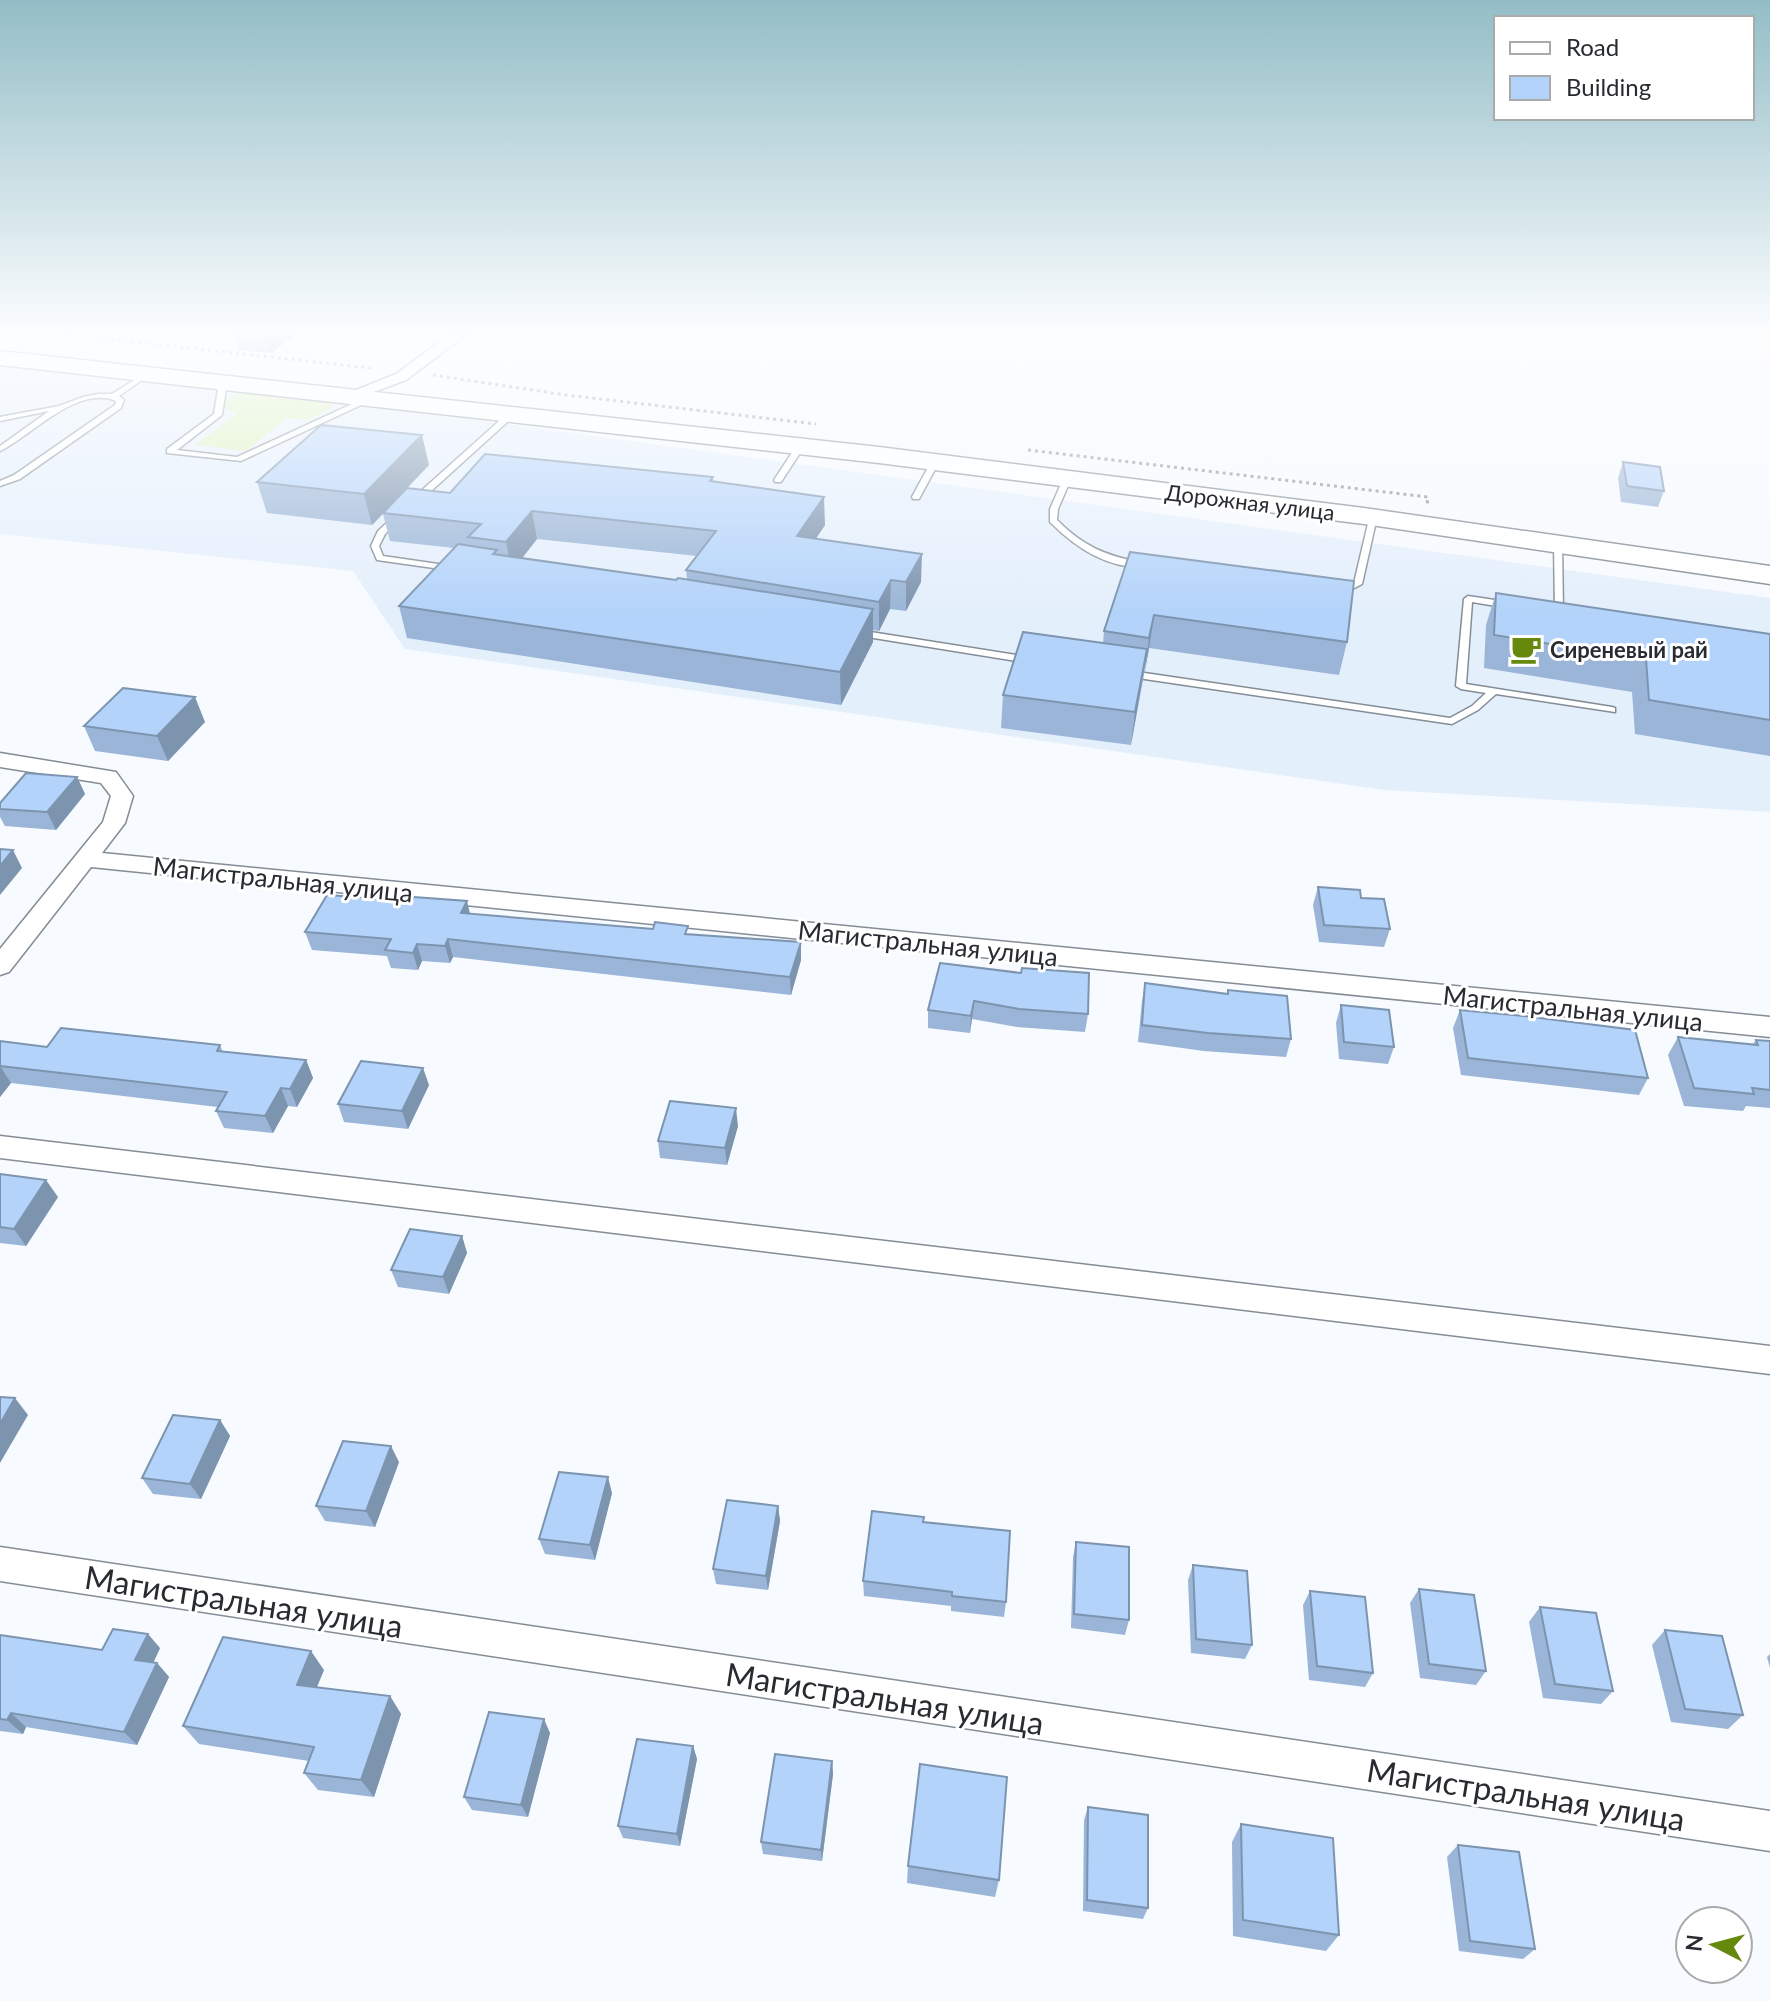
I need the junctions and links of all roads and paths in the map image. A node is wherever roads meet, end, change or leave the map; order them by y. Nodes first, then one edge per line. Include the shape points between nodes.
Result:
1 (32, 427) edge
2 (88, 427) edge
3 (201, 427) edge
4 (300, 427) edge
5 (497, 427) edge
6 (623, 427) edge
7 (800, 447) junction
8 (0, 449) edge
9 (1023, 449) dead end
10 (935, 462) junction
11 (1067, 479) junction
12 (778, 480) dead end
13 (0, 484) edge
14 (916, 497) dead end
15 (1427, 507) dead end
16 (1373, 517) junction
17 (1558, 544) junction
18 (1155, 567) edge
19 (468, 571) edge
20 (1770, 575) edge
21 (1328, 590) edge
22 (1513, 606) edge
23 (1544, 611) edge
24 (1559, 613) junction
25 (1574, 615) edge
26 (839, 630) edge
27 (1044, 662) edge
28 (1122, 673) edge
29 (1494, 691) junction
30 (1612, 710) dead end
31 (0, 760) edge
32 (86, 859) junction
33 (0, 966) edge
34 (1770, 1027) edge
35 (0, 1147) edge
36 (1770, 1360) edge
37 (0, 1564) edge
38 (1770, 1831) edge

1 - 8 lane
2 - 13 lane
3 - 4 lane via 170,451 238,459
5 - 19 lane via 381,533 375,546 380,558
6 - 7 main road, Дорожная улица
7 - 10 main road, Дорожная улица
7 - 12 lane
9 - 15 path via 1428,497
10 - 11 main road, Дорожная улица
10 - 14 lane
11 - 16 main road, Дорожная улица
11 - 18 lane via 1053,520 1078,546
16 - 17 main road, Дорожная улица
16 - 21 lane via 1358,584 1344,592
17 - 20 main road, Дорожная улица
17 - 24 lane
22 - 29 lane via 1468,599 1461,686
23 - 24 lane
24 - 25 lane
26 - 27 lane
28 - 29 lane via 1452,721
29 - 30 lane
31 - 32 street via 108,777 122,796 114,823
32 - 33 street
32 - 34 street, Магистральная улица
35 - 36 street
37 - 38 street, Магистральная улица

